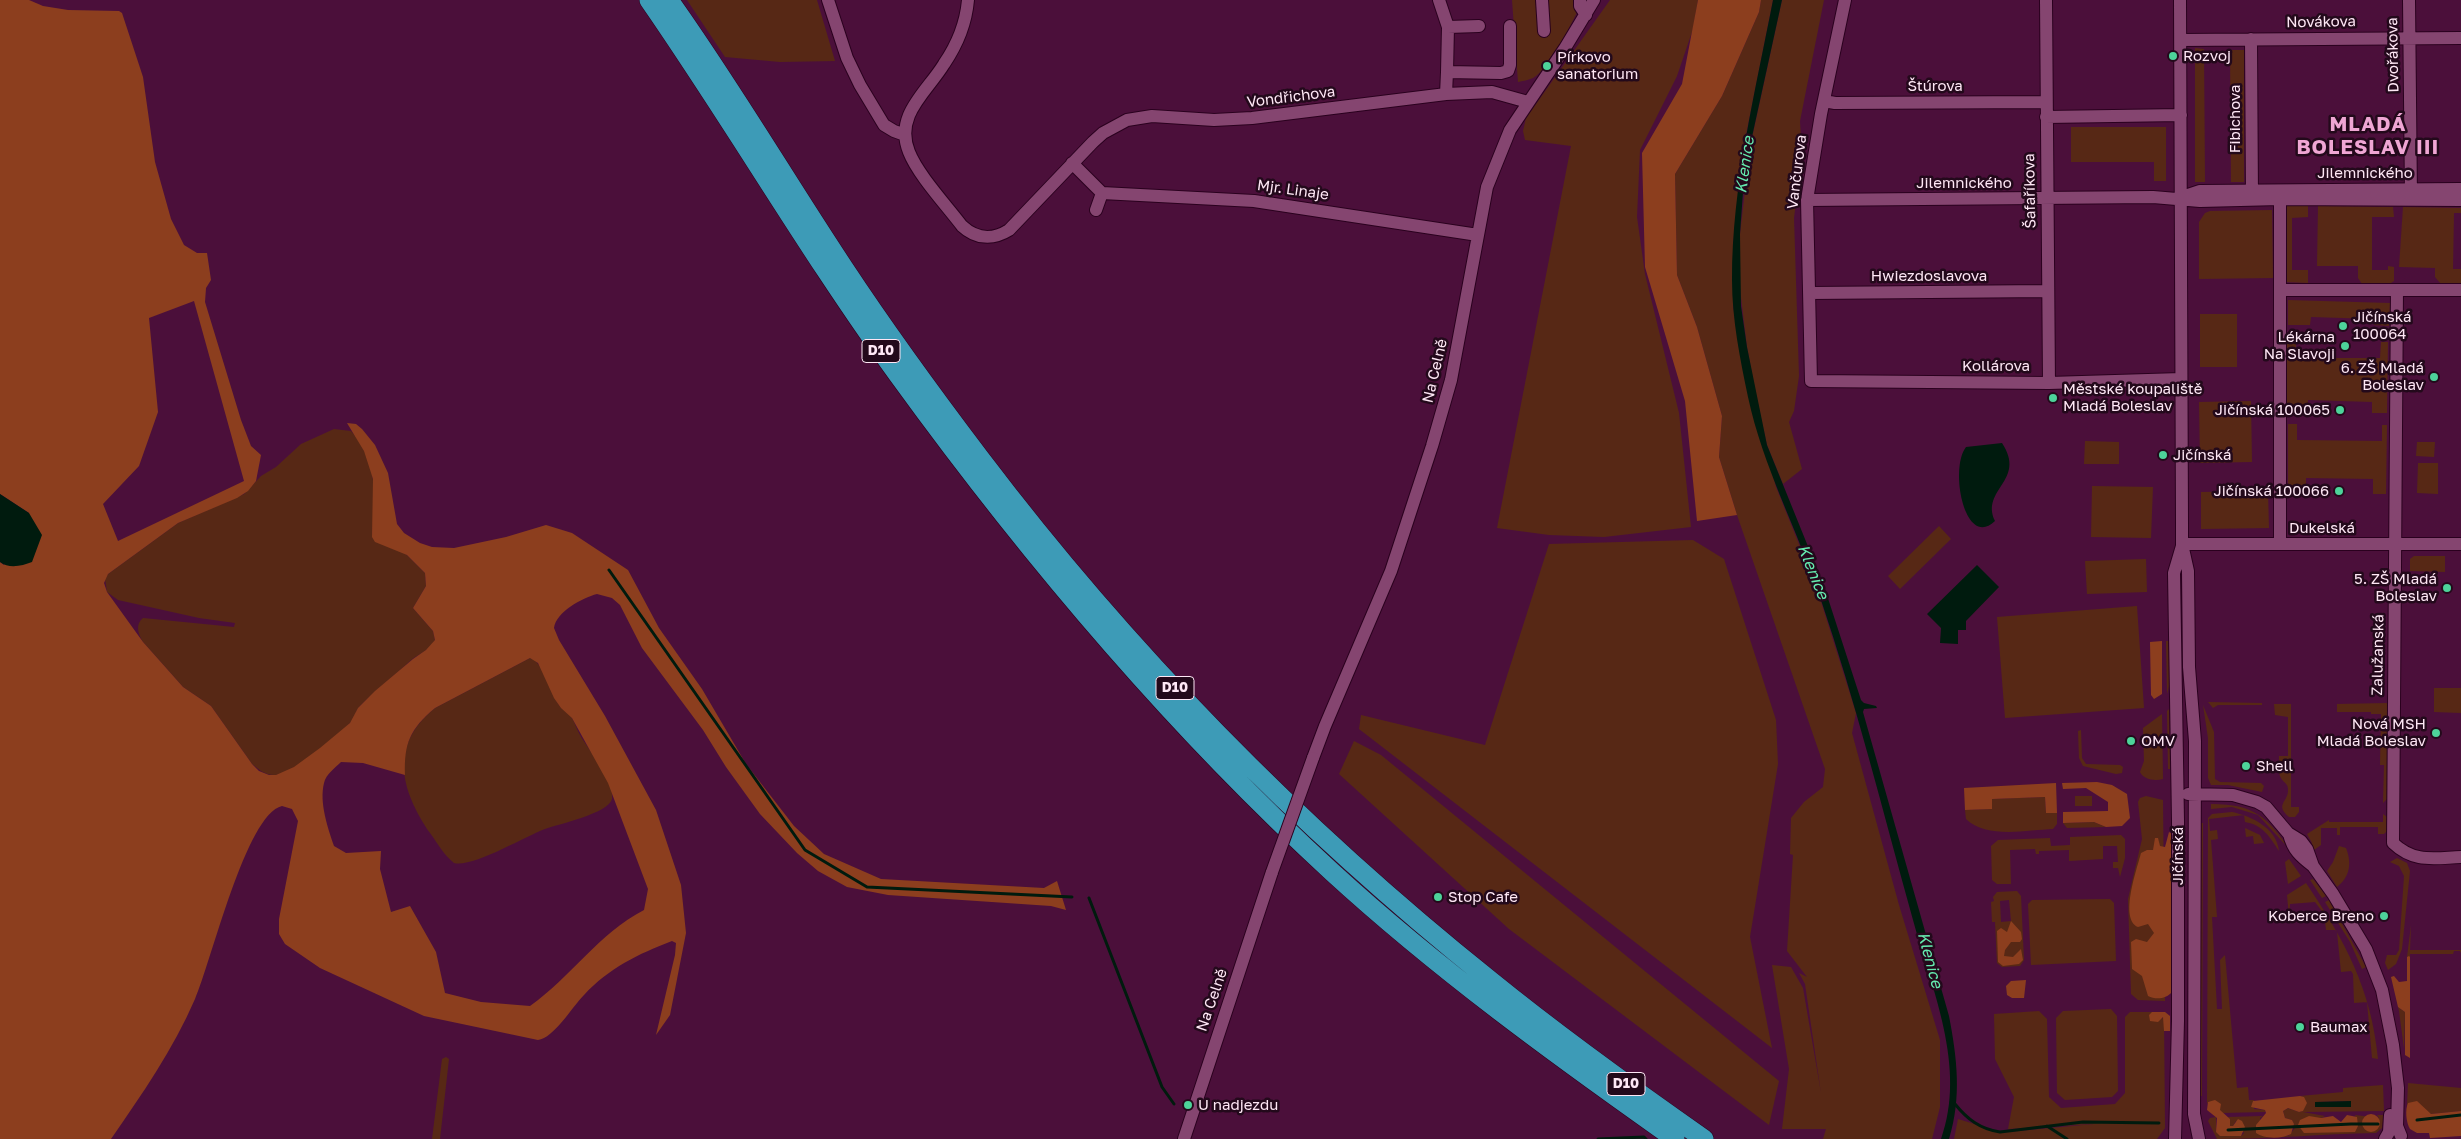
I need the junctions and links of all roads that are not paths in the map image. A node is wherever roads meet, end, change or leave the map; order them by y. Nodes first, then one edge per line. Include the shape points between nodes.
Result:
1 (649, 0) edge
2 (670, 0) edge
3 (828, 0) edge
4 (968, 0) edge
5 (1439, 0) edge
6 (1542, 0) edge
7 (1580, 0) edge
8 (1594, 0) edge
9 (1845, 0) edge
10 (2046, 0) edge
11 (2180, 0) edge
12 (2409, 0) edge
13 (1586, 15) junction
14 (1479, 26) dead end
15 (1510, 26) dead end
16 (1448, 27) junction
17 (1544, 30) dead end
18 (2409, 38) junction
19 (2461, 38) edge
20 (2251, 39) junction
21 (2181, 40) junction
22 (1448, 72) junction
23 (1446, 94) junction
24 (1824, 101) junction
25 (1528, 102) junction
26 (2046, 102) junction
27 (2181, 115) junction
28 (2046, 117) junction
29 (905, 135) junction
30 (1072, 163) junction
31 (2461, 189) edge
32 (1102, 193) junction
33 (2411, 194) junction
34 (2252, 195) junction
35 (2181, 198) junction
36 (2046, 199) junction
37 (2280, 199) junction
38 (1807, 200) junction
39 (2461, 200) edge
40 (1096, 210) dead end
41 (1478, 234) junction
42 (2281, 290) junction
43 (2397, 290) junction
44 (2461, 290) edge
45 (2048, 291) junction
46 (1810, 293) junction
47 (2181, 379) junction
48 (1811, 381) joint
49 (2049, 382) junction
50 (2182, 544) junction
51 (2280, 544) junction
52 (2394, 544) junction
53 (2461, 544) edge
54 (2178, 793) junction
55 (2195, 794) junction
56 (2461, 857) edge
57 (2394, 1070) junction
58 (2385, 1138) edge
59 (2405, 1138) edge
60 (1184, 1139) edge
61 (1675, 1139) edge
62 (1704, 1139) edge
63 (2175, 1139) edge
64 (2199, 1139) edge

1 - 61 highway, D10 via 896,373 970,472 1144,680 1241,784 1400,931 1542,1044
2 - 62 highway, D10 via 843,267 909,362 1047,542 1156,668 1298,812 1404,908 1549,1028
3 - 29 street via 846,58 860,85 884,125
4 - 29 street via 957,40 944,65 910,111
5 - 16 street
6 - 17 street
7 - 13 street
8 - 13 street, Na Celně
9 - 24 street, Vančurova
10 - 26 street, Šafaříkova
11 - 21 street, Jičínská
12 - 18 street, Dvořákova
13 - 25 street, Na Celně
14 - 16 street
15 - 22 street via 1508,71
16 - 22 street
18 - 19 street, Novákova
18 - 20 street, Novákova
18 - 33 street, Dvořákova
20 - 21 street, Novákova
20 - 34 street, Fibichova
21 - 27 street, Jičínská
22 - 23 street
23 - 25 street, Vondřichova via 1492,92
23 - 30 street, Vondřichova via 1252,118 1140,117 1103,133
24 - 26 street, Štúrova
24 - 38 street, Vančurova
25 - 41 street, Na Celně via 1510,130 1494,167
26 - 28 street, Šafaříkova
27 - 28 street
27 - 35 street, Jičínská
28 - 36 street, Šafaříkova
29 - 30 street, Vondřichova via 914,163 962,226 983,237 997,236 1008,230
30 - 32 street
31 - 33 street, Jilemnického
32 - 40 street
32 - 41 street, Mjr. Linaje via 1254,201
33 - 34 street, Jilemnického
33 - 37 street, Jilemnického
33 - 39 street, Jilemnického
34 - 35 street, Jilemnického via 2200,191
34 - 37 street, Jilemnického
35 - 36 street, Jilemnického
35 - 47 street, Jičínská
36 - 38 street, Jilemnického
36 - 45 street, Šafaříkova
37 - 42 street
38 - 46 street, Vančurova
41 - 60 street, Na Celně, bridge via 1451,380 1432,446 1390,571 1325,726 1272,872
42 - 43 street
42 - 51 street
43 - 44 street
43 - 52 street
45 - 46 street, Hwiezdoslavova
45 - 49 street, Šafaříkova
46 - 48 street, Vančurova
47 - 49 street, Kollárova
47 - 50 street, Jičínská
48 - 49 street, Kollárova
50 - 51 street, Dukelská
50 - 54 street, Jičínská via 2174,573
50 - 55 street, Jičínská via 2188,571
51 - 52 street, Dukelská
52 - 53 street, Dukelská
52 - 56 street, Zalužanská via 2392,843 2416,858
54 - 55 street
54 - 63 street, Jičínská
55 - 57 street via 2233,795 2266,807 2289,834 2298,855 2313,866 2350,922 2373,966 2388,1013
55 - 64 street, Jičínská via 2194,1106
57 - 58 street via 2389,1088 2390,1125
57 - 59 street via 2397,1126
58 - 59 street via 2393,1134

